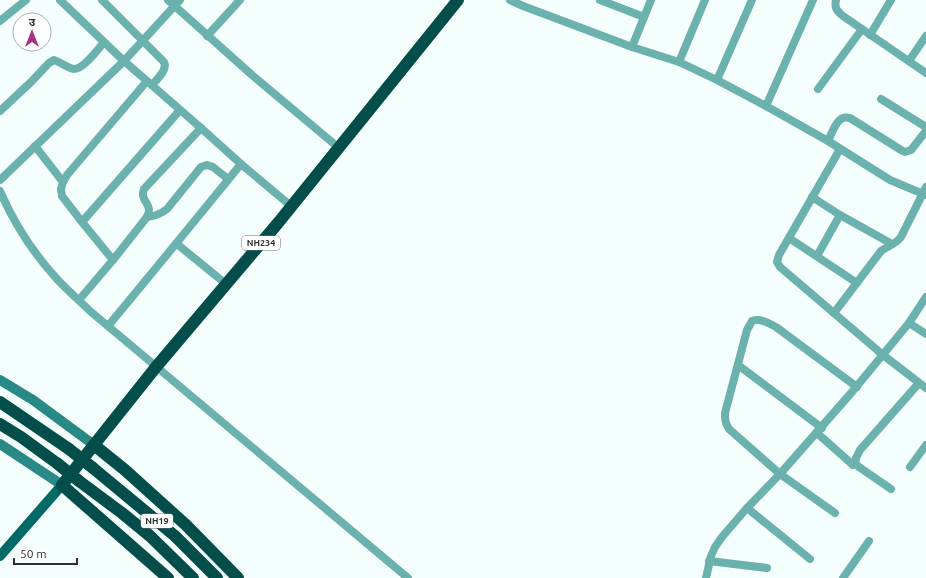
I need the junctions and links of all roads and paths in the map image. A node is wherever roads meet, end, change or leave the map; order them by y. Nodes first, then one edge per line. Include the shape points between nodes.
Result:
1 (26, 0) edge
2 (60, 0) edge
3 (102, 0) edge
4 (168, 0) edge
5 (240, 0) edge
6 (458, 0) edge
7 (510, 0) edge
8 (600, 0) edge
9 (651, 0) edge
10 (705, 0) edge
11 (752, 0) edge
12 (813, 0) edge
13 (836, 0) edge
14 (891, 0) edge
15 (177, 3) edge
16 (525, 3) edge
17 (644, 16) junction
18 (0, 21) edge
19 (862, 29) junction
20 (870, 35) junction
21 (208, 36) junction
22 (926, 36) edge
23 (143, 40) junction
24 (104, 42) junction
25 (632, 47) junction
26 (124, 61) junction
27 (909, 61) junction
28 (679, 62) junction
29 (926, 73) edge
30 (717, 80) junction
31 (150, 83) junction
32 (818, 89) dead end
33 (881, 99) dead end
34 (766, 106) junction
35 (180, 110) junction
36 (0, 111) edge
37 (926, 127) edge
38 (201, 128) junction
39 (926, 132) edge
40 (828, 141) junction
41 (35, 146) junction
42 (339, 148) junction
43 (840, 148) junction
44 (241, 164) junction
45 (228, 179) junction
46 (0, 180) edge
47 (63, 182) junction
48 (0, 191) edge
49 (925, 192) edge
50 (812, 197) junction
51 (291, 206) junction
52 (840, 215) junction
53 (147, 217) junction
54 (82, 222) junction
55 (789, 238) junction
56 (177, 244) junction
57 (892, 244) junction
58 (817, 256) junction
59 (113, 260) junction
60 (857, 283) junction
61 (226, 284) junction
62 (926, 297) edge
63 (79, 300) junction
64 (834, 313) junction
65 (909, 322) junction
66 (108, 326) junction
67 (926, 334) edge
68 (883, 355) junction
69 (738, 365) junction
70 (156, 367) junction
71 (0, 380) edge
72 (919, 383) junction
73 (857, 387) junction
74 (926, 388) edge
75 (0, 402) edge
76 (0, 424) edge
77 (819, 430) junction
78 (0, 444) edge
79 (94, 445) junction
80 (925, 450) edge
81 (853, 465) dead end
82 (910, 467) dead end
83 (780, 474) junction
84 (62, 485) junction
85 (891, 489) dead end
86 (747, 508) junction
87 (835, 513) dead end
88 (869, 540) dead end
89 (0, 556) edge
90 (810, 559) dead end
91 (709, 561) junction
92 (767, 568) dead end
93 (168, 578) edge
94 (193, 578) edge
95 (217, 578) edge
96 (238, 578) edge
97 (408, 578) edge
98 (706, 578) edge
99 (843, 578) edge

1 - 18 street
2 - 24 street
3 - 23 street
4 - 15 street
5 - 21 street
6 - 42 highway, NH234
7 - 16 street
8 - 17 street
9 - 17 street
10 - 28 street
11 - 30 street
12 - 34 street
13 - 19 street via 838,12
14 - 20 street
15 - 21 street
15 - 23 street
16 - 25 street
17 - 25 street
19 - 20 street
19 - 32 street
20 - 27 street
21 - 42 street
22 - 27 street
23 - 26 street
23 - 31 street via 166,64 164,71
24 - 26 street
24 - 36 street via 81,67 75,70 54,60 49,63
25 - 28 street
26 - 31 street
26 - 41 street
27 - 29 street
28 - 30 street
30 - 34 street
31 - 35 street
31 - 47 street
33 - 37 street
34 - 40 street
35 - 38 street
35 - 54 street
38 - 44 street
38 - 53 street via 144,189 142,194 149,208
39 - 40 street via 911,150 905,152 850,118 844,117 837,123
40 - 43 street
41 - 46 street
41 - 47 street
42 - 51 highway, NH234
43 - 49 street via 890,180
43 - 50 street
44 - 45 street
44 - 51 street
45 - 53 street via 213,167 201,167 167,209 156,216
45 - 56 street
47 - 54 street via 62,196
48 - 63 street via 34,251
49 - 57 street via 901,237
50 - 52 street
50 - 55 street
51 - 61 highway, NH234
52 - 57 street
52 - 58 street
53 - 59 street
54 - 59 street
55 - 58 street
55 - 64 street via 777,262
56 - 61 street
56 - 66 street
57 - 60 street via 881,251
58 - 60 street
59 - 63 street
60 - 64 street
61 - 70 highway, NH234
62 - 65 street
63 - 66 street
64 - 68 street
65 - 67 street
65 - 68 street
66 - 70 street
68 - 72 street
68 - 73 street
69 - 73 street via 749,324 760,320 776,327
69 - 77 street
69 - 83 street via 725,413 726,424
70 - 79 highway, NH234
70 - 97 street
71 - 79 main road via 33,400
72 - 74 street
72 - 85 street via 860,450 856,458 855,463 859,467
73 - 77 street
75 - 95 highway, NH19, bridge via 93,468 175,536
76 - 94 highway, NH19, bridge via 122,513
77 - 81 street
77 - 83 street
78 - 84 main road
79 - 84 highway, NH234
79 - 96 highway via 186,525
80 - 82 street
83 - 86 street
83 - 87 street
84 - 89 main road
84 - 93 highway
86 - 90 street
86 - 91 street via 715,547
88 - 99 street
91 - 92 street
91 - 98 street

